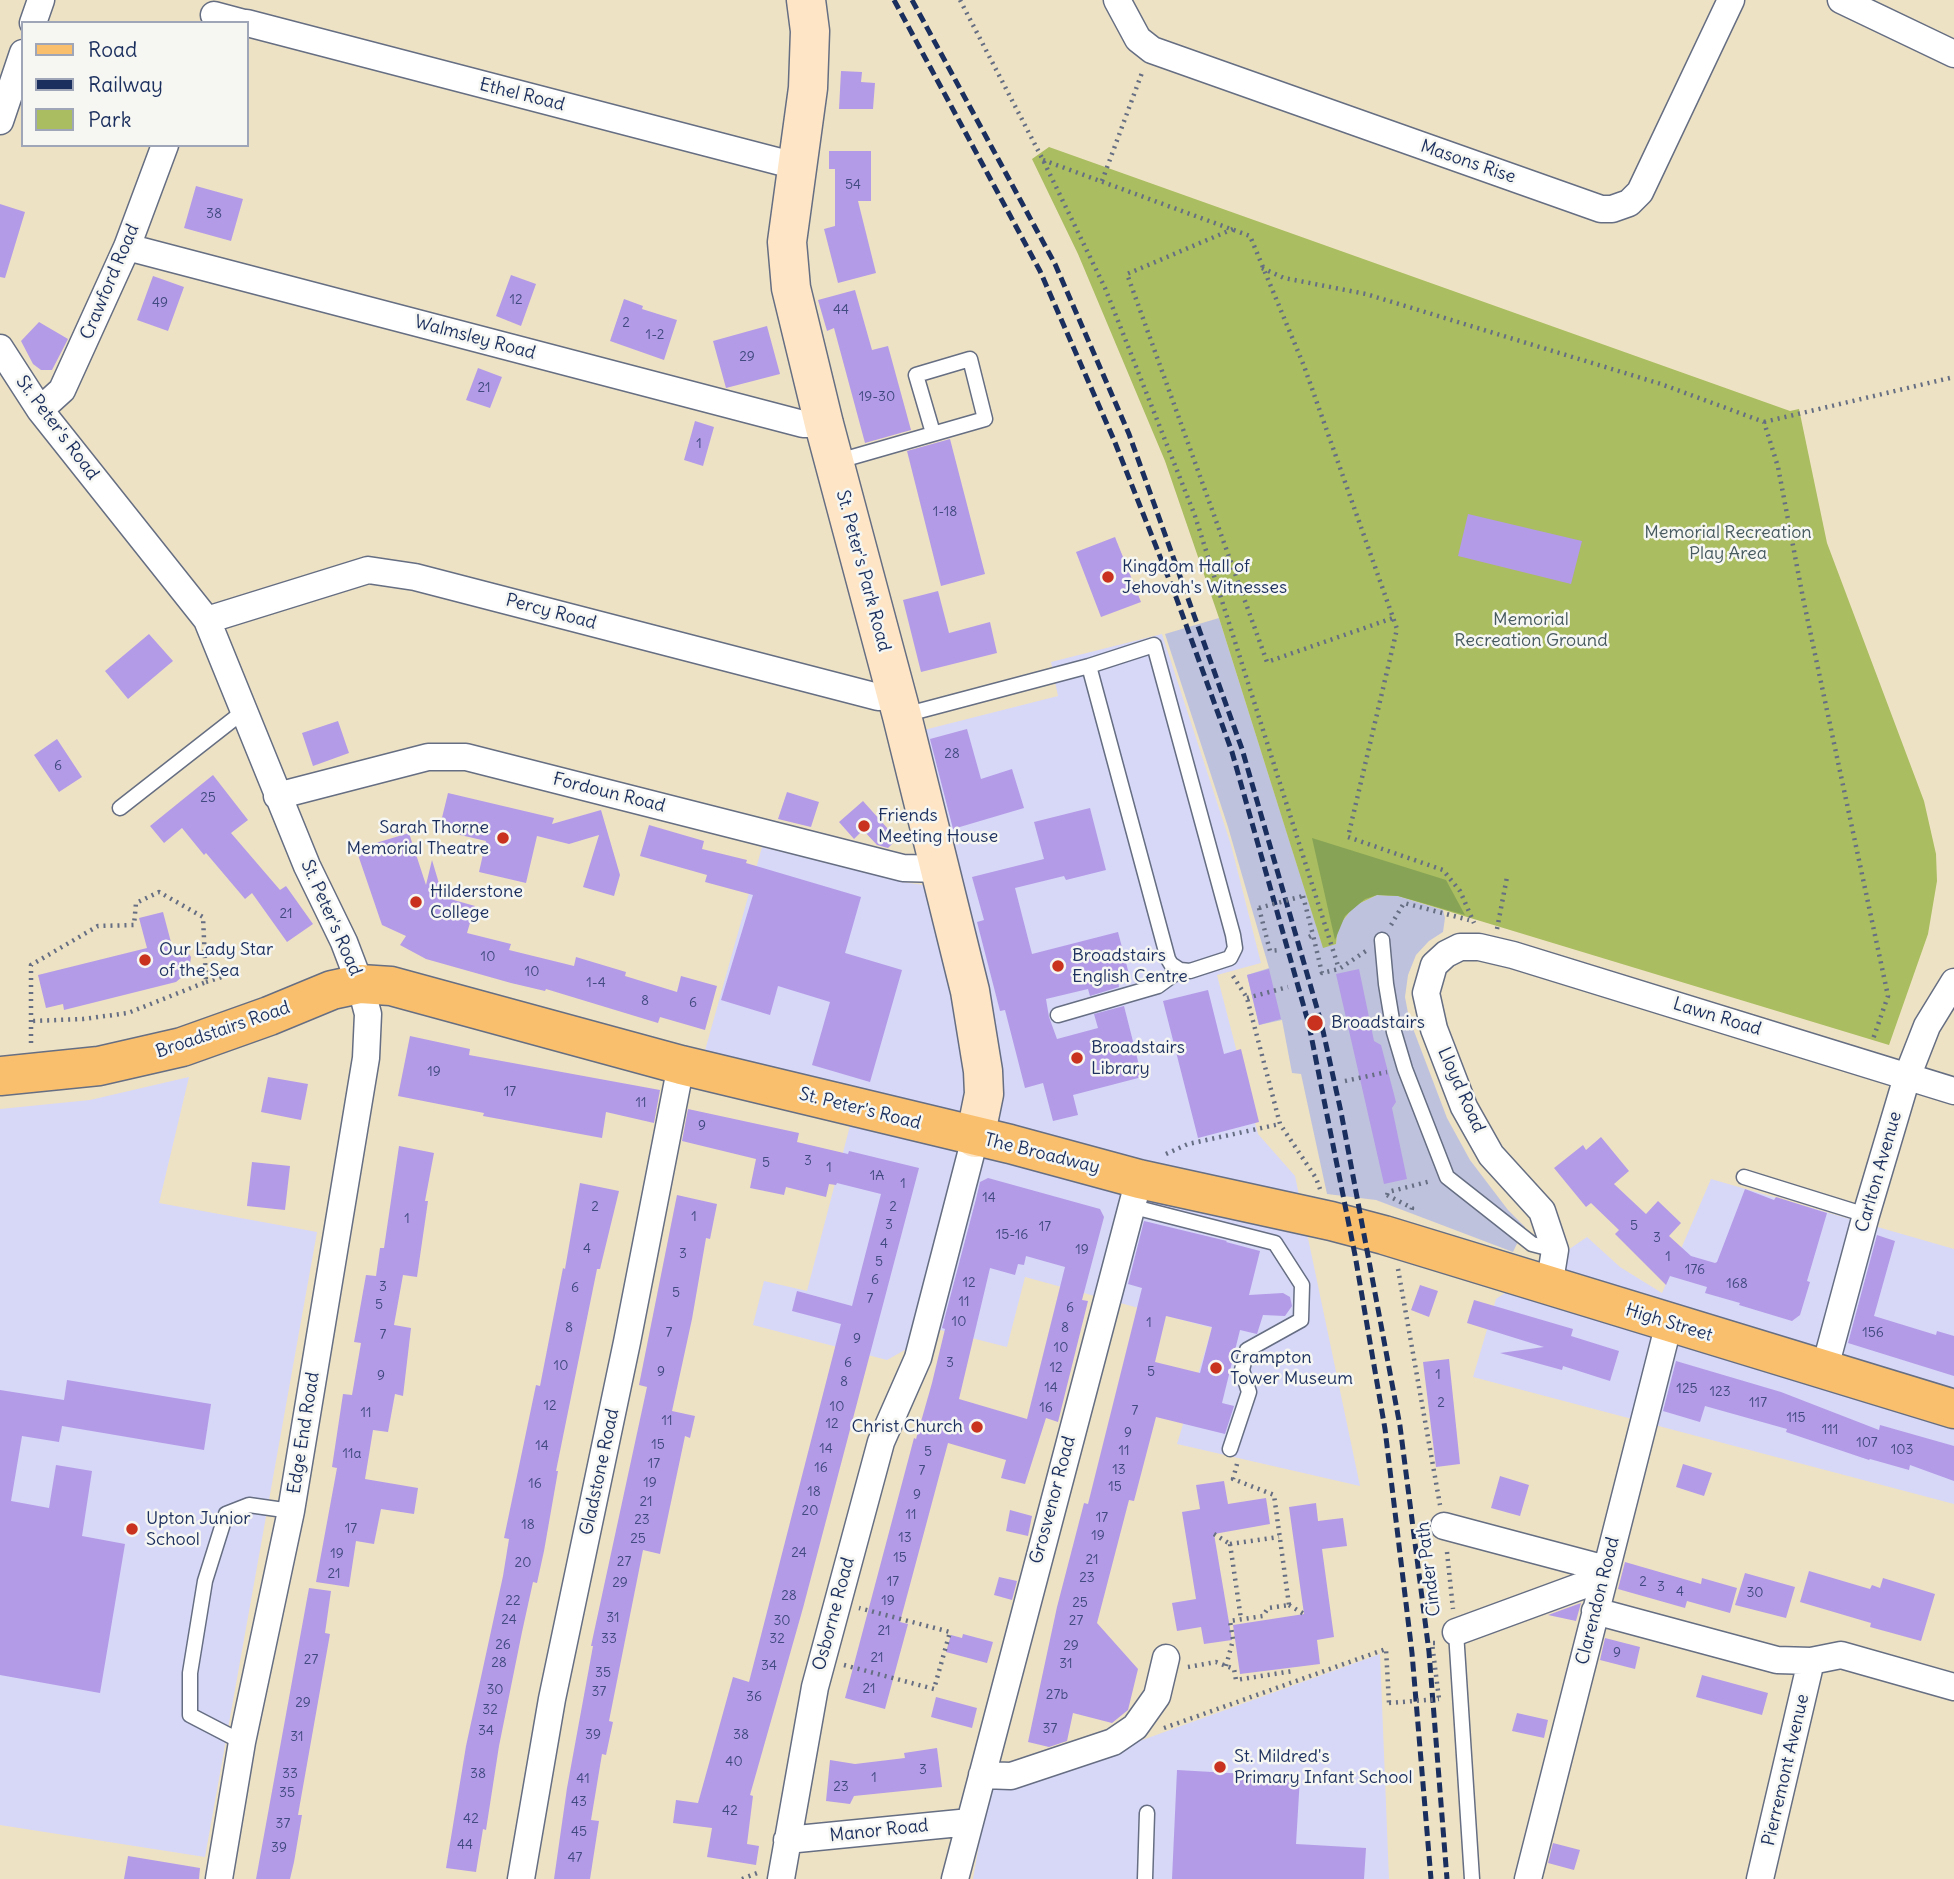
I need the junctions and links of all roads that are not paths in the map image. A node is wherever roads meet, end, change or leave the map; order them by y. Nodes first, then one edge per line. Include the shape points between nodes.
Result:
1 (41, 0) edge
2 (806, 0) edge
3 (1117, 0) edge
4 (1731, 0) edge
5 (1841, 0) edge
6 (215, 13) edge
7 (34, 21) edge
8 (239, 21) edge
9 (248, 24) edge
10 (1954, 54) edge
11 (21, 59) edge
12 (0, 121) edge
13 (164, 147) edge
14 (796, 166) junction
15 (127, 247) junction
16 (0, 348) edge
17 (40, 411) junction
18 (824, 424) junction
19 (933, 433) junction
20 (834, 462) junction
21 (207, 620) junction
22 (1089, 666) junction
23 (900, 706) junction
24 (244, 711) junction
25 (277, 796) junction
26 (120, 808) dead end
27 (941, 869) junction
28 (1382, 940) road end
29 (1486, 949) joint
30 (1180, 970) junction
31 (1954, 982) edge
32 (360, 984) junction
33 (1058, 1015) dead end
34 (681, 1065) junction
35 (0, 1076) edge
36 (1907, 1077) junction
37 (1954, 1091) edge
38 (975, 1138) junction
39 (1744, 1177) dead end
40 (1134, 1192) junction
41 (1866, 1215) junction
42 (1396, 1237) joint
43 (1555, 1250) junction
44 (1549, 1287) junction
45 (1669, 1323) junction
46 (918, 1358) joint
47 (1824, 1371) junction
48 (1954, 1409) edge
49 (1230, 1449) road end
50 (290, 1511) junction
51 (1444, 1526) road end
52 (1604, 1574) junction
53 (1595, 1611) junction
54 (1456, 1632) joint
55 (1811, 1661) junction
56 (1164, 1665) road end
57 (1954, 1687) edge
58 (242, 1742) junction
59 (982, 1775) junction
60 (1147, 1814) dead end
61 (970, 1822) junction
62 (787, 1840) junction
63 (219, 1879) edge
64 (521, 1879) edge
65 (781, 1879) edge
66 (955, 1879) edge
67 (1145, 1879) edge
68 (1472, 1879) edge
69 (1528, 1879) edge
70 (1760, 1879) edge

1 - 7 street
2 - 14 main road, St. Peter's Park Road via 808,88
3 - 4 street, Masons Rise via 1138,39 1152,50 1612,209 1629,203 1640,192
5 - 10 street
6 - 8 street, Ethel Road
9 - 14 street, Ethel Road
11 - 12 street
13 - 15 street, Crawford Road
14 - 18 main road, St. Peter's Park Road via 787,242 791,288
15 - 17 street, Crawford Road via 62,390
15 - 18 street, Walmsley Road via 803,424
16 - 17 street, St. Peter's Road
17 - 21 street, St. Peter's Road
18 - 20 main road, St. Peter's Park Road
19 - 19 lane via 985,419 970,359 916,375
19 - 20 lane
20 - 23 main road, St. Peter's Park Road
21 - 23 street, Percy Road via 368,570 415,577
21 - 24 street, St. Peter's Road
22 - 23 lane
22 - 30 lane via 1168,959
22 - 30 lane via 1153,645 1235,948 1230,958
23 - 27 main road, St. Peter's Park Road
24 - 25 street, St. Peter's Road
24 - 26 lane
25 - 27 street, Fordoun Road via 428,757 466,757 903,868
25 - 32 street, St. Peter's Road
27 - 38 main road, St. Peter's Park Road via 981,1058 984,1094
28 - 43 lane via 1394,1032 1447,1177 1532,1244
29 - 36 street, Lawn Road
29 - 43 street, Lloyd Road via 1460,947 1434,965 1426,993 1434,1029 1464,1107 1491,1154 1542,1211
30 - 33 lane via 1158,986
31 - 36 street, Carlton Avenue via 1927,1026
32 - 34 main road, St. Peter's Road via 391,986
32 - 35 main road, Broadstairs Road via 332,990 182,1047 99,1066
32 - 50 street, Edge End Road via 368,1014 366,1058
34 - 38 main road, St. Peter's Road
34 - 64 street, Gladstone Road via 552,1699
36 - 37 street, Lawn Road
36 - 41 street, Carlton Avenue
38 - 40 main road, The Broadway via 1010,1144
38 - 46 street, The Broadway
39 - 41 lane
40 - 42 main road, The Broadway via 1331,1221
40 - 49 lane via 1275,1243 1302,1285 1301,1320 1247,1350 1242,1370 1249,1392
40 - 59 street, Grosvenor Road
41 - 47 street, Carlton Avenue
42 - 44 main road, High Street
43 - 44 street, Lloyd Road
44 - 45 main road, High Street
45 - 47 main road, High Street
45 - 52 street, Clarendon Road
46 - 62 street, Osborne Road via 880,1442 815,1687
47 - 48 main road, High Street
50 - 58 street, Edge End Road
50 - 58 lane via 249,1506 226,1514 205,1581 190,1673 190,1715
51 - 52 street
52 - 53 street, Clarendon Road
52 - 54 street
53 - 55 street via 1777,1660
53 - 69 street, Clarendon Road
54 - 68 lane, Cinder Path
55 - 57 street via 1841,1655
55 - 70 street, Pierremont Avenue
56 - 59 street via 1157,1696 1135,1727 1113,1742 1011,1776
58 - 63 street, Edge End Road
59 - 61 street, Grosvenor Road
60 - 67 lane
61 - 62 street, Manor Road
61 - 66 street, Grosvenor Road
62 - 65 street, Osborne Road

